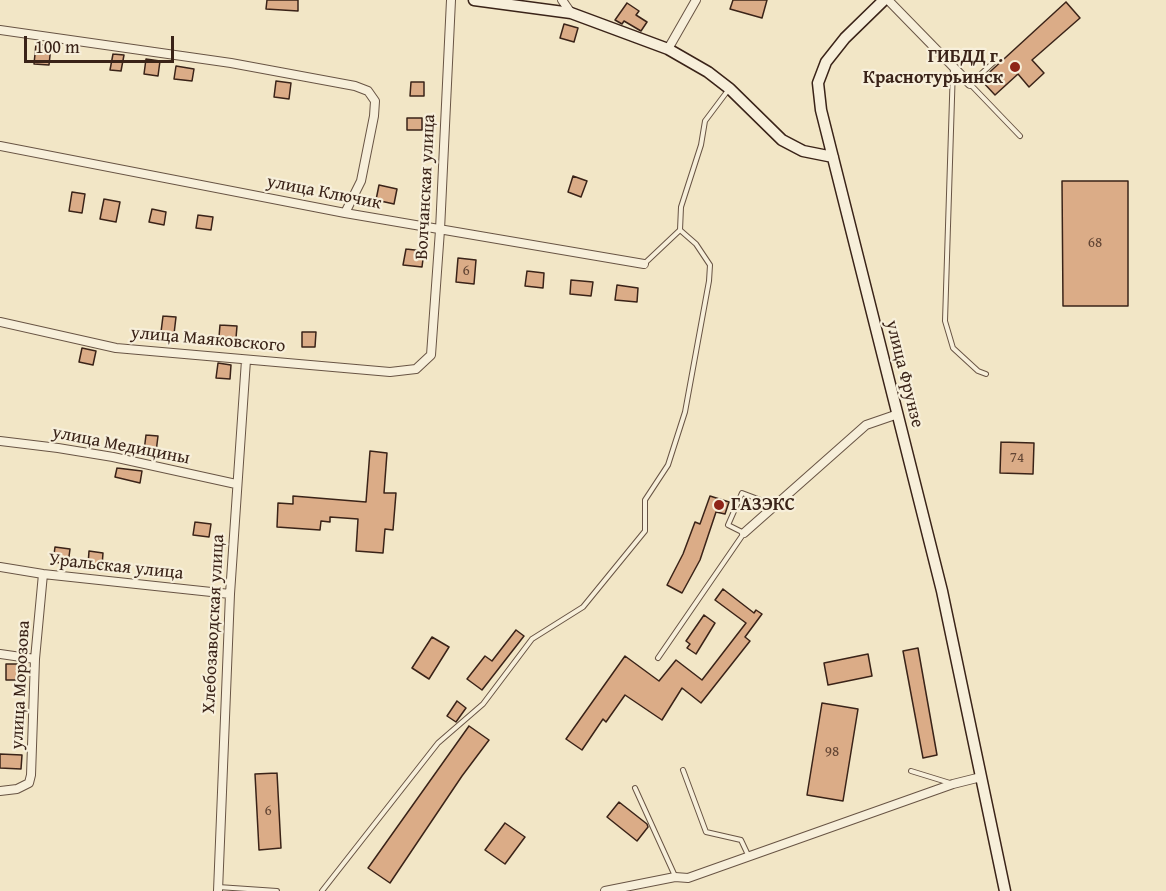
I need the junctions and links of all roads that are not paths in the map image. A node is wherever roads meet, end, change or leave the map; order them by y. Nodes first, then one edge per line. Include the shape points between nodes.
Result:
1 (451, 0) edge
2 (474, 0) edge
3 (562, 0) edge
4 (696, 0) edge
5 (884, 0) edge
6 (888, 0) edge
7 (571, 13) junction
8 (0, 30) edge
9 (668, 50) junction
10 (994, 62) dead end
11 (953, 66) junction
12 (970, 84) junction
13 (730, 89) junction
14 (1020, 136) dead end
15 (0, 146) edge
16 (833, 157) junction
17 (345, 213) junction
18 (440, 230) junction
19 (680, 230) junction
20 (644, 264) joint
21 (0, 322) edge
22 (246, 360) junction
23 (416, 369) joint
24 (986, 374) dead end
25 (898, 414) junction
26 (0, 441) edge
27 (236, 484) junction
28 (775, 505) junction
29 (744, 533) junction
30 (0, 567) edge
31 (44, 574) junction
32 (230, 594) junction
33 (0, 654) edge
34 (657, 658) dead end
35 (35, 659) junction
36 (683, 770) dead end
37 (911, 771) dead end
38 (981, 777) junction
39 (954, 784) junction
40 (635, 788) dead end
41 (0, 791) edge
42 (749, 857) junction
43 (675, 877) junction
44 (218, 889) edge
45 (277, 891) edge
46 (321, 891) edge
47 (605, 891) edge
48 (1005, 891) edge

1 - 18 street, Волчанская улица
2 - 7 street
3 - 7 street
4 - 9 street
5 - 16 street, улица Фрунзе via 832,54 818,83
6 - 11 street
7 - 9 street
8 - 17 street via 231,63 368,91 375,101 374,116 361,181
9 - 13 street
10 - 12 lane
11 - 12 street
11 - 24 lane via 945,321 953,348
12 - 14 lane
13 - 16 street via 782,140 803,151
13 - 19 lane via 705,121 681,207
15 - 17 street, улица Ключик
16 - 25 street, улица Фрунзе
17 - 18 street, улица Ключик
18 - 20 street, улица Ключик
18 - 23 street, Волчанская улица via 431,355
19 - 20 lane
19 - 46 lane via 696,244 710,265 709,281 685,412 668,465 645,500 645,531 583,607 532,639 483,704 438,743
21 - 22 street, улица Маяковского via 116,348
22 - 23 street, улица Маяковского via 390,372
22 - 27 street, Хлебозаводская улица
25 - 28 street via 866,425
25 - 38 street, улица Фрунзе via 942,591
26 - 27 street, улица Медицины via 113,457
27 - 32 street, Хлебозаводская улица
28 - 29 street
28 - 29 lane via 742,493 728,525
29 - 34 lane
30 - 31 street, Уральская улица
31 - 32 street, Уральская улица
31 - 35 street, улица Морозова
32 - 44 street, Хлебозаводская улица
33 - 35 street
35 - 41 street, улица Морозова via 29,783
36 - 42 lane via 706,832 741,840
37 - 39 lane
38 - 39 street
38 - 48 street, улица Фрунзе
39 - 42 street
40 - 43 lane
42 - 43 street via 688,878
43 - 47 street
44 - 45 lane

